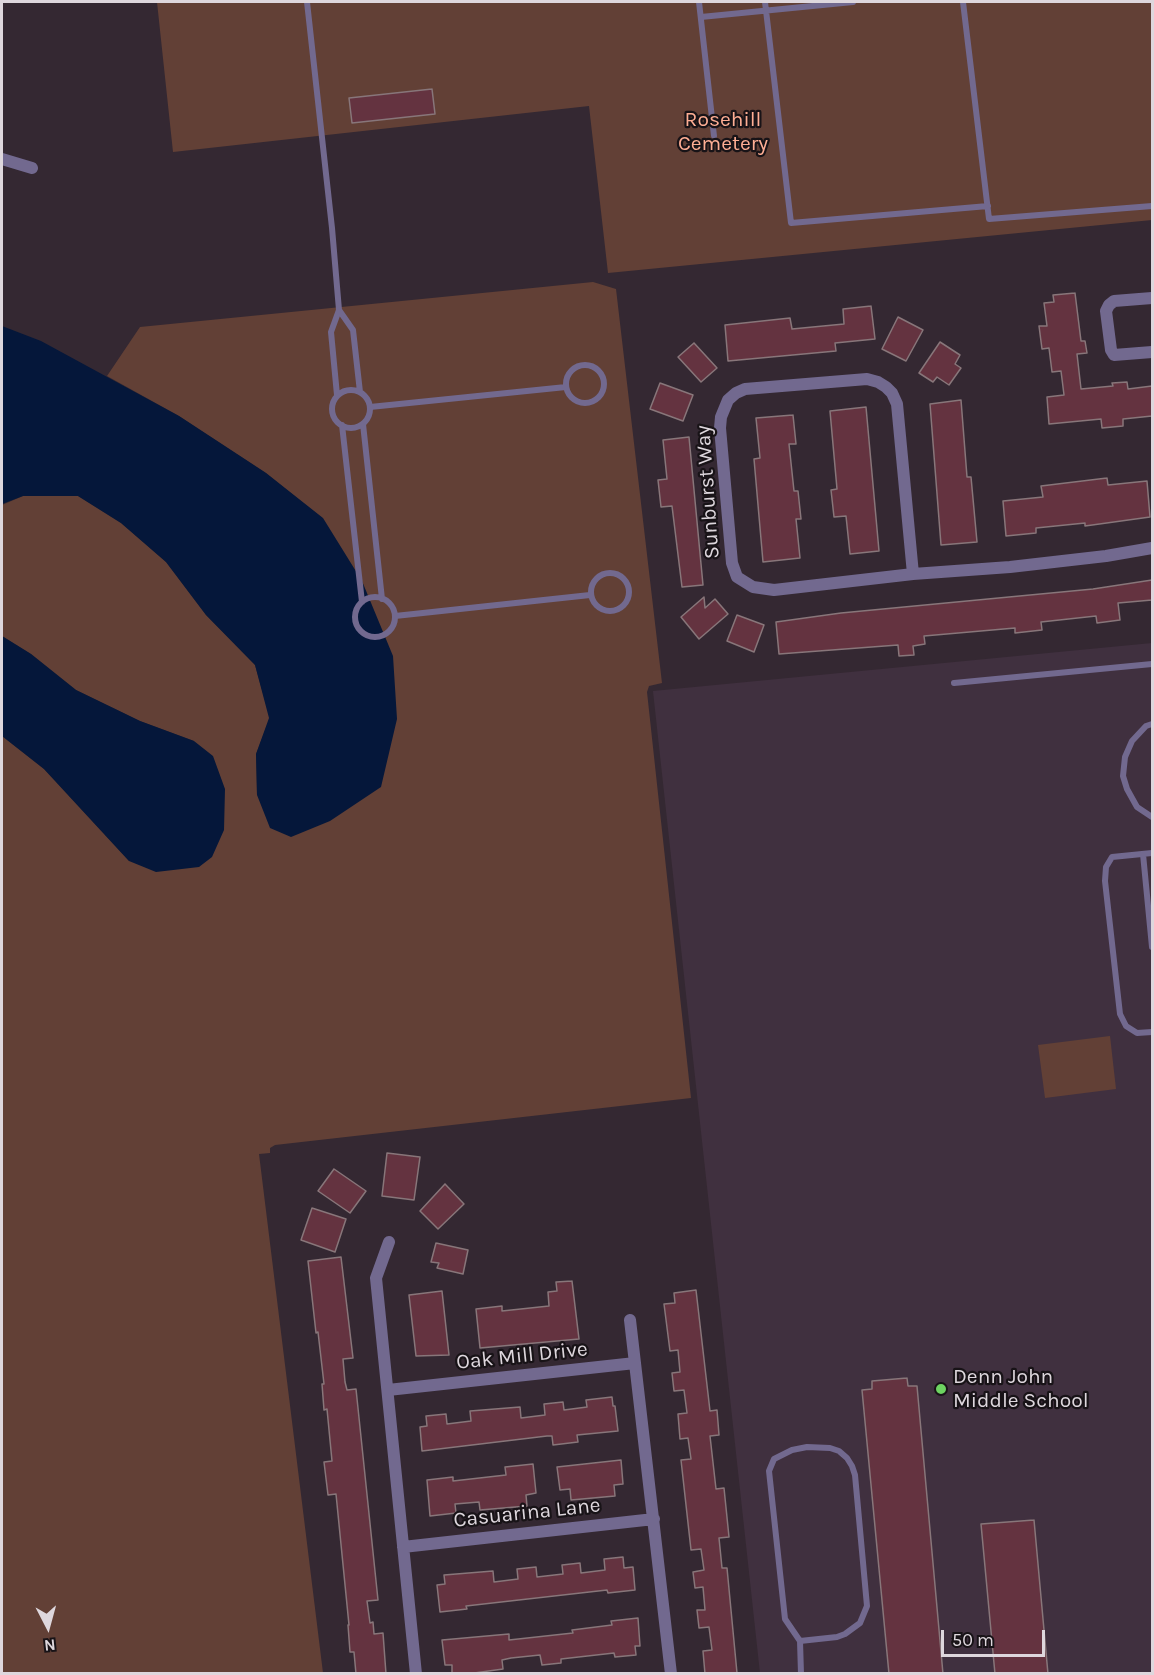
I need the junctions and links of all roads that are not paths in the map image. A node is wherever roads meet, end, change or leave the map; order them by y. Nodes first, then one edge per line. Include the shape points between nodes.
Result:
1 (307, 2) edge
2 (699, 2) edge
3 (765, 2) edge
4 (853, 2) edge
5 (963, 2) edge
6 (766, 10) junction
7 (700, 17) junction
8 (714, 136) dead end
9 (2, 159) edge
10 (32, 168) dead end
11 (988, 206) junction
12 (1152, 206) edge
13 (1152, 299) edge
14 (339, 310) junction
15 (1152, 352) edge
16 (566, 387) junction
17 (360, 392) junction
18 (336, 395) junction
19 (370, 407) junction
20 (363, 424) junction
21 (342, 425) junction
22 (1152, 548) edge
23 (913, 574) junction
24 (590, 595) junction
25 (382, 599) junction
26 (362, 602) junction
27 (394, 616) junction
28 (1152, 664) edge
29 (954, 683) dead end
30 (1152, 724) edge
31 (1152, 817) edge
32 (1152, 853) edge
33 (1143, 854) junction
34 (1152, 947) edge
35 (1152, 1032) edge
36 (389, 1242) dead end
37 (630, 1320) dead end
38 (634, 1364) junction
39 (388, 1390) junction
40 (654, 1519) junction
41 (403, 1547) junction
42 (800, 1641) junction
43 (416, 1674) edge
44 (671, 1674) edge
45 (801, 1674) edge

1 - 14 lane
2 - 7 lane
3 - 6 lane
4 - 6 lane
5 - 11 lane
6 - 7 lane
6 - 11 lane via 791,224
7 - 8 lane
9 - 10 street
11 - 12 lane via 989,219
13 - 15 street via 1114,302 1106,311 1114,355
14 - 17 lane via 353,330
14 - 18 lane via 331,332
16 - 16 lane via 577,402 589,403 600,398 604,380 598,369 579,366 569,374
16 - 19 lane
17 - 18 lane via 348,389
17 - 19 lane
18 - 21 lane via 332,413
19 - 20 lane
20 - 21 lane via 351,428
20 - 25 lane
21 - 26 lane
22 - 23 street, Sunburst Way via 1084,559
23 - 23 street, Sunburst Way via 897,404 886,387 867,379 745,389 728,400 720,428 732,563 737,577 753,587 774,590
24 - 24 lane via 598,608 611,611 627,600 629,587 622,576 604,573 594,580
24 - 27 lane
25 - 26 lane via 373,597
25 - 27 lane via 390,605
26 - 27 lane via 355,621 367,636 387,633
28 - 29 lane
30 - 31 lane via 1132,741 1125,757 1124,776 1137,807
32 - 33 lane
33 - 34 lane
33 - 35 lane via 1112,857 1105,881 1120,1014 1126,1026 1137,1033
36 - 39 street via 376,1278
37 - 38 street
38 - 39 street, Oak Mill Drive
38 - 40 street
39 - 41 street
40 - 41 street, Casuarina Lane
40 - 44 street
41 - 43 street
42 - 42 lane via 845,1634 860,1623 867,1606 855,1475 847,1458 830,1448 792,1450 774,1459 770,1471 785,1619
42 - 45 lane

